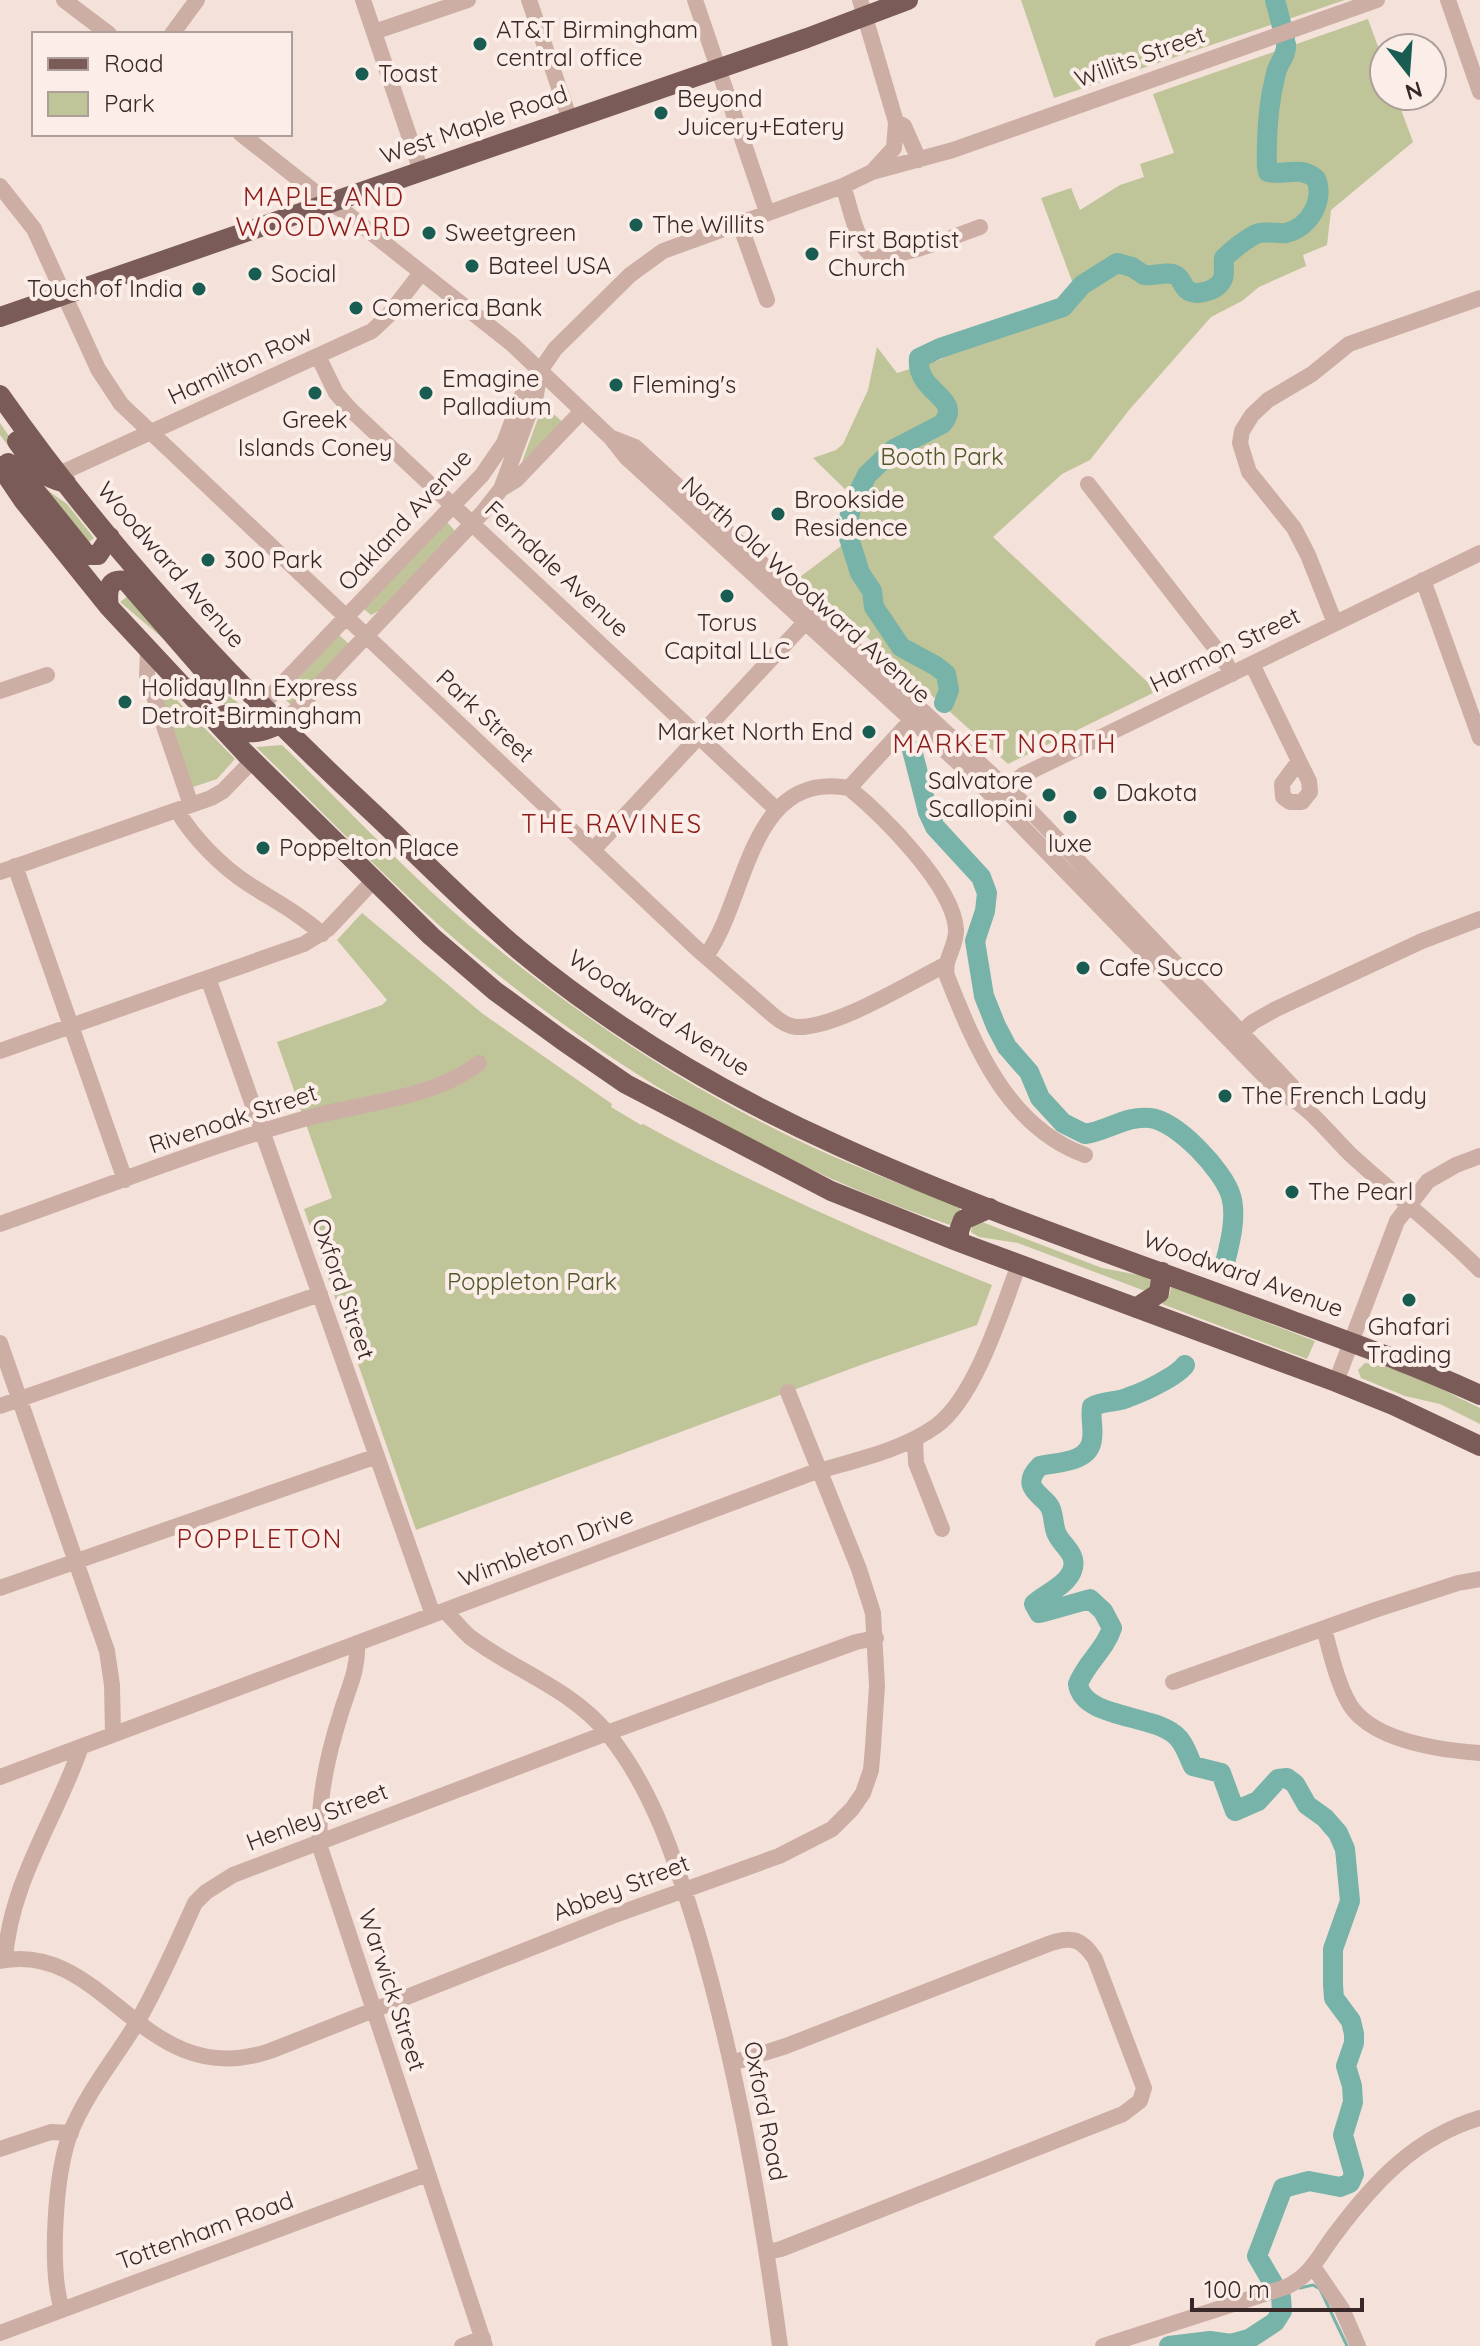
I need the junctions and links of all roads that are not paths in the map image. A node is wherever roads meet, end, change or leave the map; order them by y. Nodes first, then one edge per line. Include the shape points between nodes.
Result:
1 (64, 0) edge
2 (197, 0) edge
3 (363, 0) edge
4 (468, 0) edge
5 (529, 0) edge
6 (695, 0) edge
7 (908, 0) edge
8 (1377, 0) edge
9 (1448, 0) edge
10 (863, 8) edge
11 (106, 32) edge
12 (173, 32) edge
13 (374, 32) junction
14 (719, 68) junction
15 (1480, 92) edge
16 (570, 120) junction
17 (896, 122) junction
18 (244, 136) edge
19 (919, 160) junction
20 (421, 171) junction
21 (872, 172) junction
22 (0, 186) edge
23 (843, 186) junction
24 (329, 202) junction
25 (767, 212) junction
26 (739, 222) junction
27 (980, 227) dead end
28 (421, 273) junction
29 (64, 294) junction
30 (1480, 298) edge
31 (767, 300) dead end
32 (0, 317) edge
33 (318, 356) junction
34 (540, 371) junction
35 (0, 395) edge
36 (582, 411) junction
37 (0, 417) edge
38 (150, 432) junction
39 (0, 464) edge
40 (63, 479) junction
41 (1088, 484) dead end
42 (501, 489) junction
43 (453, 504) junction
44 (473, 522) junction
45 (110, 537) junction
46 (1480, 553) edge
47 (1423, 580) junction
48 (109, 607) junction
49 (346, 617) junction
50 (810, 617) junction
51 (1335, 623) junction
52 (366, 636) junction
53 (142, 644) junction
54 (1252, 664) junction
55 (1232, 674) junction
56 (47, 675) dead end
57 (244, 689) junction
58 (0, 691) edge
59 (261, 706) junction
60 (917, 714) junction
61 (278, 725) junction
62 (699, 736) junction
63 (1480, 738) edge
64 (253, 760) junction
65 (1299, 761) dead end
66 (849, 788) junction
67 (1001, 793) junction
68 (184, 807) junction
69 (776, 809) junction
70 (593, 850) junction
71 (8, 869) edge
72 (375, 879) junction
73 (1480, 919) edge
74 (322, 934) junction
75 (706, 956) junction
76 (945, 965) junction
77 (208, 978) junction
78 (71, 1026) junction
79 (1236, 1037) junction
80 (0, 1051) edge
81 (479, 1063) dead end
82 (263, 1132) junction
83 (1085, 1155) dead end
84 (1480, 1156) edge
85 (125, 1180) junction
86 (1409, 1204) junction
87 (990, 1208) junction
88 (0, 1224) edge
89 (959, 1242) junction
90 (1019, 1264) junction
91 (1480, 1270) edge
92 (1162, 1272) junction
93 (320, 1294) junction
94 (1136, 1308) junction
95 (1351, 1341) junction
96 (0, 1343) edge
97 (1336, 1382) junction
98 (788, 1392) dead end
99 (1480, 1395) edge
100 (20, 1399) junction
101 (0, 1406) edge
102 (915, 1439) junction
103 (1480, 1446) edge
104 (377, 1456) junction
105 (819, 1471) junction
106 (942, 1529) dead end
107 (76, 1562) junction
108 (1480, 1579) edge
109 (0, 1588) edge
110 (439, 1613) junction
111 (1324, 1629) junction
112 (876, 1638) junction
113 (357, 1643) junction
114 (1173, 1682) dead end
115 (607, 1733) junction
116 (113, 1734) junction
117 (81, 1747) junction
118 (1480, 1753) edge
119 (0, 1777) edge
120 (319, 1841) junction
121 (684, 1889) junction
122 (3, 1960) edge
123 (373, 2010) junction
124 (137, 2022) junction
125 (732, 2063) junction
126 (1480, 2118) edge
127 (71, 2133) junction
128 (0, 2149) edge
129 (427, 2174) junction
130 (767, 2252) junction
131 (1314, 2268) junction
132 (62, 2310) junction
133 (0, 2333) edge
134 (484, 2342) edge
135 (462, 2346) edge
136 (780, 2346) edge
137 (1103, 2346) edge
138 (1358, 2346) edge

1 - 11 street
2 - 12 street
3 - 13 street
4 - 13 street
5 - 16 street
6 - 14 street
7 - 10 main road, West Maple Road
8 - 19 street, Willits Street
9 - 15 street
10 - 14 main road, West Maple Road
10 - 17 street
13 - 20 street
14 - 16 main road, West Maple Road
14 - 25 street
16 - 20 main road, West Maple Road
17 - 19 street via 904,126
17 - 21 street via 894,148
18 - 24 street, North Old Woodward Avenue
19 - 21 street, Willits Street
20 - 24 main road, West Maple Road
21 - 23 street, Willits Street
22 - 29 street, Park Street via 34,229
23 - 25 street, Willits Street
23 - 27 street via 864,247 873,256 900,254
24 - 28 street, North Old Woodward Avenue
24 - 29 main road, West Maple Road
25 - 26 street, Willits Street
26 - 31 street
26 - 34 street, Willits Street via 649,259 555,349
28 - 33 street, Hamilton Row via 379,325
28 - 34 street, North Old Woodward Avenue
29 - 32 main road, West Maple Road
29 - 38 street, Park Street via 105,381
30 - 51 street via 1349,344 1258,408 1242,431 1241,453 1249,472 1301,541
33 - 38 street, Hamilton Row
33 - 43 street, Ferndale Avenue via 342,400
34 - 36 street, North Old Woodward Avenue
34 - 42 street, Oakland Avenue
34 - 43 street, Oakland Avenue via 526,385 490,465
35 - 40 main road, Woodward Avenue
36 - 42 street, Oakland Avenue
36 - 50 street, North Old Woodward Avenue via 626,457
37 - 40 main road via 39,472 52,480
38 - 40 street, Hamilton Row
38 - 49 street, Park Street
39 - 45 main road via 17,468 87,555 98,555
39 - 48 main road
40 - 45 main road, Woodward Avenue
41 - 55 street
42 - 44 street, Oakland Avenue
43 - 44 street, Ferndale Avenue
43 - 49 street, Oakland Avenue
44 - 52 street, Oakland Avenue
44 - 62 street, Ferndale Avenue
45 - 57 main road, Woodward Avenue
46 - 47 street, Harmon Street
47 - 51 street, Harmon Street
47 - 63 street
48 - 53 main road
48 - 57 main road via 106,591 119,580 126,581 206,673
49 - 52 street, Park Street
49 - 59 street, Oakland Avenue
50 - 60 street, North Old Woodward Avenue
50 - 62 street
51 - 54 street, Harmon Street
52 - 61 street, Oakland Avenue
52 - 70 street, Park Street
53 - 61 main road via 164,647 236,728 252,733
53 - 64 main road
53 - 68 street
54 - 55 street, Harmon Street
54 - 65 street
55 - 67 street, Harmon Street via 1023,775
56 - 58 street
57 - 59 main road, Woodward Avenue
59 - 61 main road, Woodward Avenue
60 - 66 street
60 - 67 street, North Old Woodward Avenue
61 - 87 main road, Woodward Avenue via 518,949 598,1010 760,1108
62 - 69 street, Ferndale Avenue
62 - 70 street
64 - 68 street via 223,791
64 - 72 main road
66 - 69 street via 813,789
66 - 76 street via 912,848 948,906 956,930
67 - 79 street, North Old Woodward Avenue
68 - 71 street
68 - 74 street via 183,821 233,873
69 - 75 street
70 - 75 street, Park Street
71 - 78 street
72 - 74 street
72 - 89 main road via 495,991 626,1084 831,1191
73 - 79 street via 1276,1009
74 - 77 street
75 - 76 street, Park Street via 782,1023 797,1027 867,1006
76 - 83 street via 952,990 1004,1092 1042,1133
77 - 78 street
77 - 82 street, Oxford Street
78 - 80 street
78 - 85 street
79 - 86 street, North Old Woodward Avenue via 1292,1086 1294,1098 1343,1147
81 - 82 street, Rivenoak Street via 464,1075 403,1095
82 - 85 street, Rivenoak Street
82 - 93 street, Oxford Street
84 - 86 street via 1428,1181
85 - 88 street, Rivenoak Street
86 - 91 street, North Old Woodward Avenue
86 - 95 street via 1397,1221
87 - 89 main road via 963,1220
87 - 92 main road, Woodward Avenue
89 - 90 main road
90 - 94 main road
90 - 102 street, Wimbleton Drive via 965,1397
92 - 94 main road via 1159,1293
92 - 95 main road, Woodward Avenue
93 - 100 street
93 - 104 street, Oxford Street
94 - 97 main road
95 - 97 street
95 - 99 main road, Woodward Avenue
96 - 100 street
97 - 103 main road
98 - 105 street, Abbey Street
100 - 101 street
100 - 107 street
102 - 105 street, Wimbleton Drive
102 - 106 street via 916,1463
104 - 107 street
104 - 110 street, Oxford Street
105 - 110 street, Wimbleton Drive
105 - 112 street, Abbey Street via 867,1590
107 - 109 street
107 - 116 street via 109,1659
108 - 111 street
110 - 113 street, Wimbleton Drive
110 - 115 street, Oxford Street via 577,1703
111 - 114 street
111 - 118 street via 1346,1696 1363,1721 1401,1739
112 - 115 street, Henley Street
112 - 121 street, Abbey Street via 871,1770 852,1809 811,1842
113 - 116 street, Wimbleton Drive
113 - 120 street, Warwick Street via 356,1670 330,1756
115 - 120 street, Henley Street
115 - 121 street, Oxford Street via 655,1811
116 - 117 street, Wimbleton Drive
117 - 119 street, Wimbleton Drive
117 - 122 street via 23,1882
120 - 123 street, Warwick Street
120 - 124 street, Henley Street via 233,1875 206,1892 195,1903
121 - 123 street, Abbey Street
121 - 125 street, Oxford Road
122 - 124 street, Abbey Street via 57,1966 94,1987
123 - 124 street, Abbey Street via 257,2055 225,2059 183,2050
123 - 129 street, Warwick Street
124 - 127 street, Henley Street
125 - 130 street, Oxford Road
125 - 130 street via 1076,1938 1098,1966 1143,2079 1140,2101 1123,2114
126 - 131 street via 1447,2130 1402,2158 1352,2212
127 - 128 street via 51,2132
127 - 132 street, Henley Street via 58,2198 56,2285
129 - 132 street, Tottenham Road
129 - 134 street, Warwick Street
130 - 136 street, Oxford Road
131 - 137 street via 1286,2287
131 - 138 street via 1337,2300
132 - 133 street, Tottenham Road
134 - 135 street

